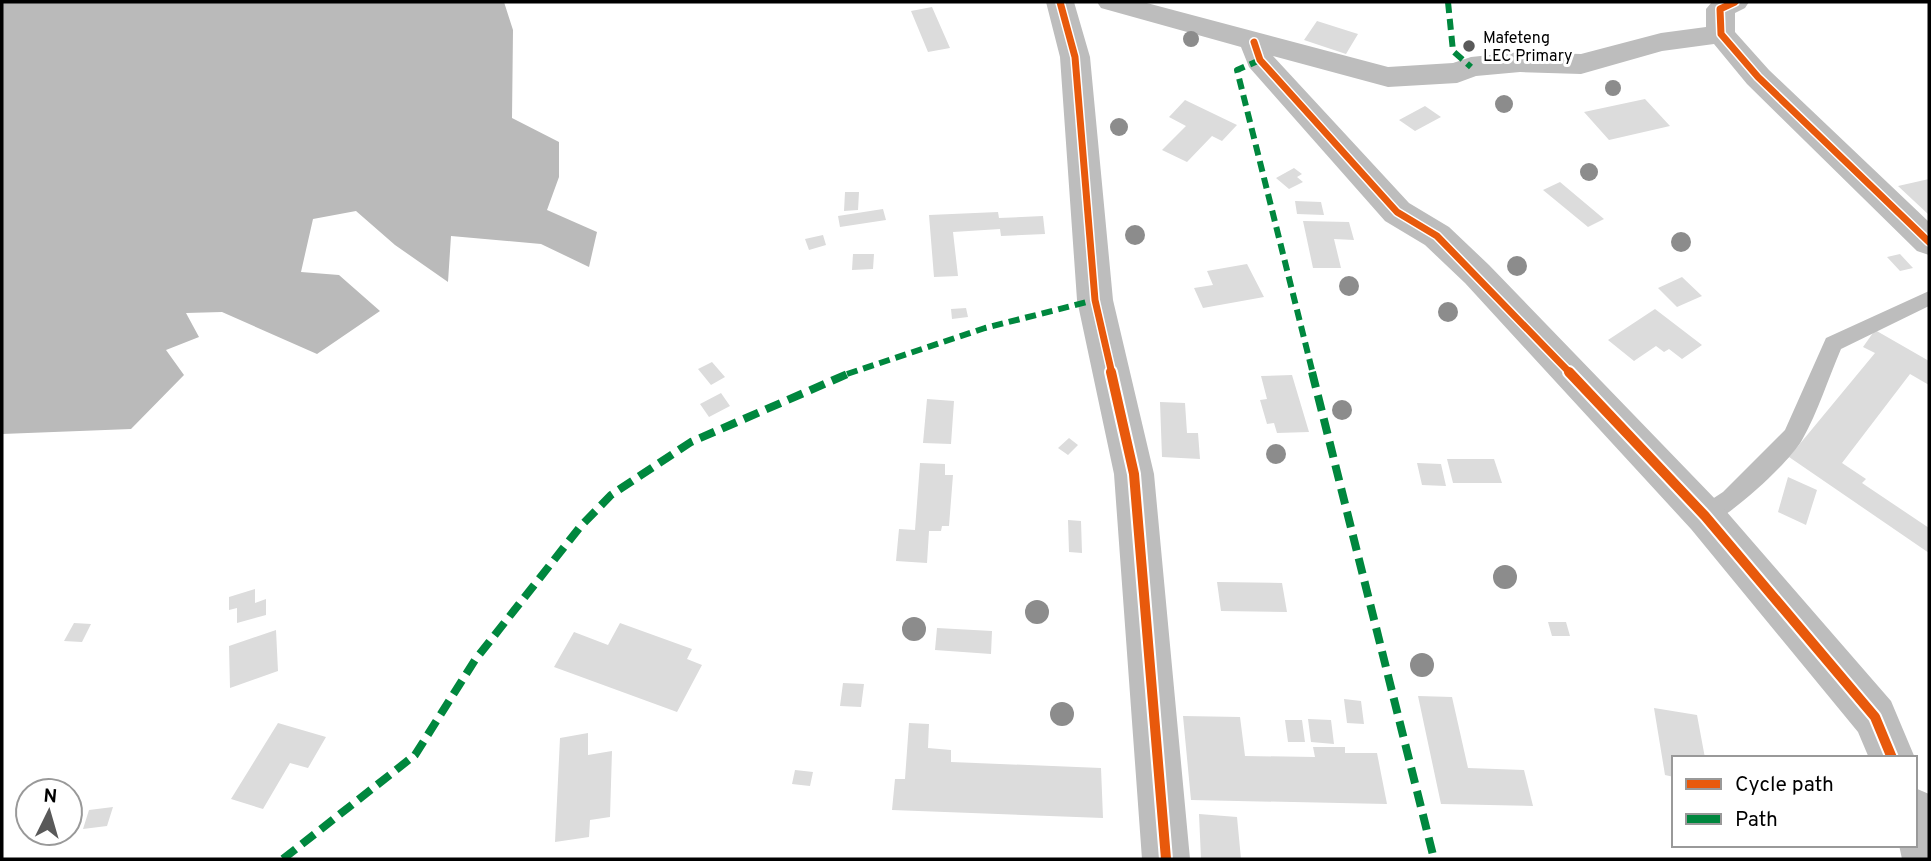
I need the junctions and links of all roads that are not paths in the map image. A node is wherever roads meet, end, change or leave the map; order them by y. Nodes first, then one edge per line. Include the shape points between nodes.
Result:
1 (1060, 2) edge
2 (1111, 2) edge
3 (1735, 2) edge
4 (1721, 34) junction
5 (1254, 42) junction
6 (1929, 242) edge
7 (1929, 298) edge
8 (1705, 516) junction
9 (1891, 756) edge
10 (1917, 821) edge
11 (1166, 859) edge
12 (1926, 859) edge

1 - 11 street via 1075,57 1095,300 1134,474
2 - 5 street
3 - 4 street via 1720,9
4 - 5 street via 1661,42 1581,64 1520,62 1471,67 1457,74 1388,77
4 - 6 street via 1758,77
5 - 8 street via 1260,60 1397,212 1437,236 1477,274
7 - 8 lane via 1833,344 1793,436 1731,499
8 - 9 street via 1875,717
10 - 12 street

